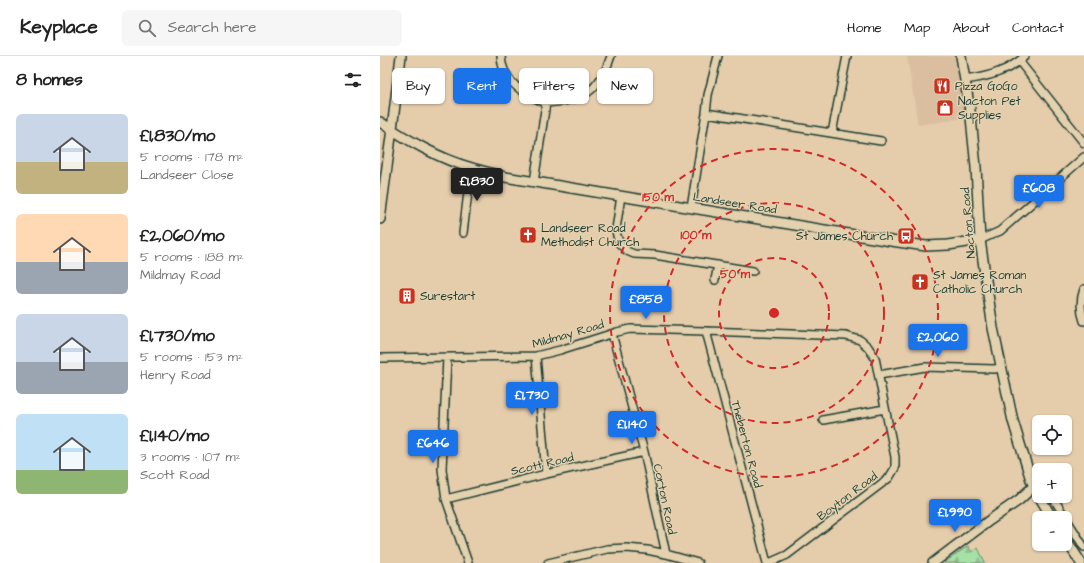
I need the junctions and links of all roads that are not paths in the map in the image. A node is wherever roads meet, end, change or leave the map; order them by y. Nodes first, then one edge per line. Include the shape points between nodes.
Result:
1 (401, 56) edge
2 (501, 56) edge
3 (611, 56) edge
4 (718, 56) edge
5 (847, 56) edge
6 (961, 56) edge
7 (1022, 59) edge
8 (965, 80) junction
9 (519, 89) edge
10 (589, 92) edge
11 (546, 104) edge
12 (706, 113) junction
13 (380, 122) edge
14 (392, 129) junction
15 (832, 134) junction
16 (881, 141) dead end
17 (1084, 143) edge
18 (1084, 157) edge
19 (471, 168) junction
20 (534, 182) junction
21 (621, 196) junction
22 (691, 208) junction
23 (380, 219) edge
24 (463, 233) dead end
25 (980, 240) junction
26 (718, 265) junction
27 (752, 271) dead end
28 (715, 280) dead end
29 (1084, 289) edge
30 (1084, 321) edge
31 (706, 331) junction
32 (612, 334) junction
33 (536, 356) junction
34 (380, 358) edge
35 (447, 358) junction
36 (1001, 368) junction
37 (879, 375) junction
38 (885, 409) junction
39 (823, 420) dead end
40 (644, 452) junction
41 (1032, 473) edge
42 (546, 474) junction
43 (1032, 485) edge
44 (446, 499) junction
45 (1056, 503) edge
46 (1084, 547) edge
47 (1072, 549) edge
48 (666, 554) junction
49 (468, 563) edge
50 (548, 563) edge
51 (698, 563) edge
52 (768, 563) edge
53 (933, 563) edge
54 (1081, 563) edge

1 - 14 street
2 - 9 street via 506,73
3 - 10 street via 599,82
4 - 12 street
5 - 15 street
6 - 8 street, Nacton Road
7 - 8 street via 996,74
7 - 17 street
8 - 25 street, Nacton Road via 976,167
11 - 20 street
12 - 15 street
12 - 22 street
13 - 14 street, Landseer Road
14 - 19 street, Landseer Road via 452,161
14 - 23 street
15 - 16 street
18 - 25 street via 1000,231
19 - 20 street, Landseer Road
19 - 24 street
20 - 21 street, Landseer Road
21 - 22 street, Landseer Road
21 - 26 street via 616,229 620,244 626,250 634,254
22 - 25 street, Landseer Road via 926,246
25 - 36 street, Nacton Road
26 - 27 street
26 - 28 street
29 - 30 street via 1081,311
31 - 32 street, Mildmay Road via 630,329
31 - 37 street, Mildmay Road via 846,336 860,340 868,347 876,358
31 - 52 street, Theberton Road
32 - 33 street, Mildmay Road
32 - 40 street, Corton Road
33 - 35 street, Mildmay Road
33 - 42 street
34 - 35 street, Mildmay Road
35 - 44 street via 442,469
36 - 37 street via 925,367
36 - 41 street, Nacton Road via 1013,421
37 - 38 street, Boyton Road
38 - 39 street
38 - 52 street, Boyton Road via 895,457 894,468 889,478 787,555
40 - 42 street, Scott Road
40 - 48 street, Corton Road
42 - 44 street, Scott Road
43 - 53 street via 1019,500
44 - 49 street
45 - 46 street
47 - 54 street
48 - 50 street via 640,549 607,548
48 - 51 street

